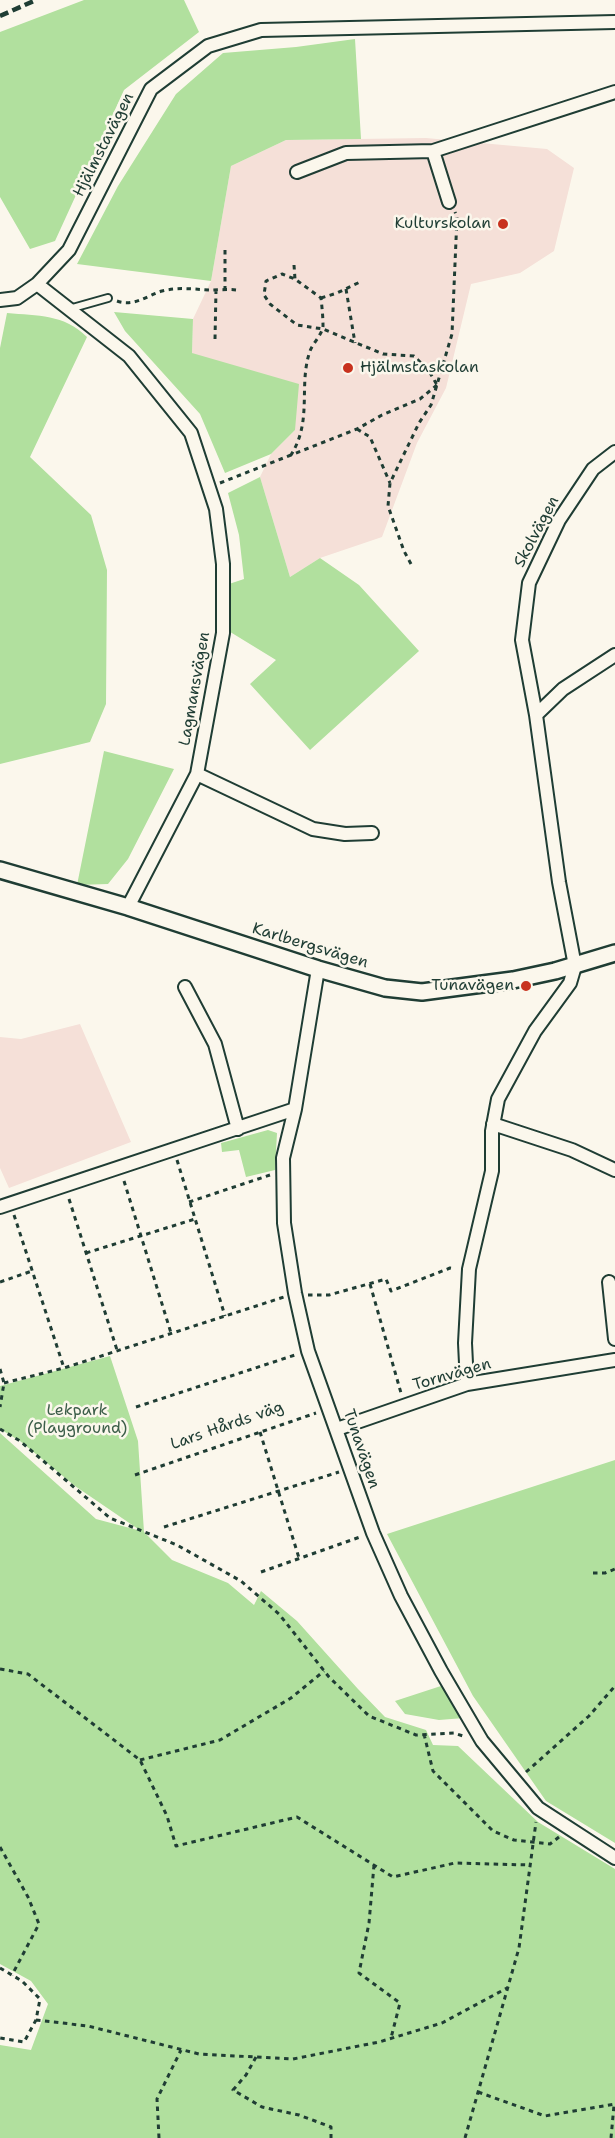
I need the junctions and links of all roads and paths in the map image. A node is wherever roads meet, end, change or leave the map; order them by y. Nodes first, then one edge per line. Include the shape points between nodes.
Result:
1 (615, 22) edge
2 (615, 92) edge
3 (433, 151) junction
4 (297, 172) dead end
5 (449, 202) joint
6 (225, 250) dead end
7 (294, 265) dead end
8 (295, 279) junction
9 (360, 282) dead end
10 (37, 284) junction
11 (225, 289) junction
12 (346, 289) junction
13 (216, 290) junction
14 (237, 290) dead end
15 (108, 298) joint
16 (321, 298) junction
17 (0, 300) edge
18 (69, 309) junction
19 (323, 329) junction
20 (215, 339) dead end
21 (355, 343) junction
22 (437, 385) junction
23 (357, 429) junction
24 (615, 452) edge
25 (291, 455) junction
26 (390, 483) junction
27 (209, 486) junction
28 (411, 564) dead end
29 (615, 655) edge
30 (536, 715) junction
31 (196, 774) junction
32 (372, 834) dead end
33 (0, 870) edge
34 (128, 907) junction
35 (615, 953) edge
36 (575, 966) junction
37 (318, 969) junction
38 (185, 987) dead end
39 (295, 1109) junction
40 (493, 1124) junction
41 (238, 1129) junction
42 (173, 1150) junction
43 (120, 1168) junction
44 (615, 1170) edge
45 (283, 1171) junction
46 (65, 1186) junction
47 (189, 1202) junction
48 (5, 1205) edge
49 (195, 1219) junction
50 (141, 1235) junction
51 (86, 1253) junction
52 (469, 1269) junction
53 (32, 1271) junction
54 (0, 1281) edge
55 (609, 1282) dead end
56 (370, 1283) junction
57 (295, 1293) junction
58 (225, 1316) junction
59 (171, 1333) junction
60 (615, 1339) edge
61 (118, 1350) junction
62 (308, 1351) junction
63 (615, 1360) edge
64 (64, 1368) junction
65 (0, 1369) edge
66 (4, 1383) junction
67 (467, 1384) junction
68 (405, 1406) junction
69 (0, 1407) edge
70 (136, 1407) dead end
71 (329, 1408) junction
72 (0, 1429) edge
73 (337, 1429) junction
74 (260, 1432) junction
75 (349, 1468) junction
76 (135, 1475) dead end
77 (278, 1491) junction
78 (164, 1527) dead end
79 (373, 1533) junction
80 (299, 1558) junction
81 (615, 1569) edge
82 (261, 1572) dead end
83 (593, 1573) dead end
84 (0, 1669) edge
85 (324, 1671) junction
86 (615, 1686) edge
87 (424, 1734) junction
88 (482, 1741) junction
89 (140, 1760) junction
90 (516, 1782) junction
91 (538, 1808) junction
92 (574, 1832) junction
93 (533, 1843) junction
94 (0, 1847) edge
95 (615, 1857) edge
96 (374, 1865) junction
97 (530, 1865) junction
98 (0, 1968) edge
99 (12, 1975) junction
100 (507, 1988) junction
101 (36, 2020) junction
102 (0, 2038) edge
103 (391, 2038) junction
104 (181, 2050) junction
105 (256, 2057) junction
106 (478, 2092) junction
107 (614, 2105) edge
108 (159, 2138) edge
109 (331, 2138) edge
110 (465, 2138) edge
111 (611, 2138) edge

1 - 10 street, Hjälmstavägen via 261,30 208,46 151,89 69,250
2 - 3 street
3 - 4 street via 346,153
3 - 5 street
5 - 22 path via 457,217 452,334
6 - 11 path
7 - 8 path
8 - 16 path
8 - 19 path via 282,274 266,281 262,295 297,326
9 - 12 path
10 - 17 street via 17,298
10 - 18 street, Lagmansvägen
11 - 13 path
11 - 14 path
12 - 16 path
12 - 21 path
13 - 15 path via 186,287 124,304
13 - 20 path
15 - 18 lane
16 - 19 path
18 - 27 street, Lagmansvägen via 129,356 191,433
19 - 21 path
19 - 25 path via 310,350 304,385 305,414
21 - 22 path via 383,354 414,356 429,370
22 - 23 path via 420,399
22 - 26 path via 431,405
23 - 25 path
23 - 26 path via 370,437
24 - 30 street, Skolvägen via 593,469 559,520 529,584 522,640
25 - 27 path
26 - 28 path via 388,506
27 - 31 street, Lagmansvägen via 223,564 223,633
29 - 30 street via 563,689
30 - 36 street, Skolvägen
31 - 32 street via 313,829
31 - 34 street, Lagmansvägen
33 - 34 street, Karlbergsvägen
34 - 37 street, Karlbergsvägen
35 - 36 street, Karlbergsvägen
36 - 37 street, Karlbergsvägen via 513,980 422,992 385,988
36 - 40 street via 570,983 535,1031 498,1099
37 - 39 street, Tunavägen
38 - 41 street via 214,1044
39 - 41 street
39 - 45 street, Tunavägen
40 - 44 street via 572,1150
40 - 52 street via 492,1172
41 - 42 street
42 - 43 street
42 - 47 path
43 - 46 street
43 - 50 path
45 - 47 path
45 - 57 street, Tunavägen via 284,1223
46 - 48 street
46 - 51 path
47 - 49 path
48 - 53 path
49 - 50 path
49 - 58 path
50 - 51 path
50 - 59 path
51 - 61 path
52 - 56 path via 450,1268 391,1291 386,1279
52 - 67 street
53 - 54 path
53 - 64 path
55 - 60 street
56 - 57 path via 329,1295
56 - 68 path
57 - 58 path
57 - 62 street, Tunavägen
58 - 59 path
59 - 61 path
61 - 64 path
62 - 70 path
62 - 71 street, Tunavägen
63 - 67 street, Tornvägen
64 - 66 path
65 - 66 path
66 - 69 path
67 - 68 street, Tornvägen
68 - 73 street, Tornvägen
71 - 73 street, Tunavägen
71 - 74 path, Lars Hårds väg
72 - 85 path via 20,1441 110,1518 177,1545 241,1581 279,1614
73 - 75 street, Tunavägen
74 - 76 path, Lars Hårds väg
74 - 77 path
75 - 77 path
75 - 79 street, Tunavägen
77 - 78 path
77 - 80 path
79 - 80 path
79 - 88 street, Tunavägen via 416,1624
80 - 82 path
81 - 83 path
84 - 89 path via 28,1674
85 - 87 path via 369,1716 416,1735
85 - 89 path via 291,1698 220,1740
86 - 90 path via 589,1716
87 - 88 path via 454,1733
87 - 93 path via 433,1770 493,1831
88 - 90 street, Tunavägen
89 - 96 path via 167,1816 176,1846 297,1816
90 - 91 street, Tunavägen
91 - 92 street, Tunavägen
91 - 93 path
92 - 93 path via 550,1844
92 - 95 street, Tunavägen
93 - 97 path
94 - 99 path via 39,1924
96 - 97 path via 393,1877 455,1863
96 - 103 path via 369,1923 359,1973 400,2003
97 - 100 path via 519,1948
98 - 99 path
99 - 101 path via 40,1999
100 - 103 path via 442,2023
100 - 106 path
101 - 102 path via 24,2042
101 - 104 path via 88,2026
103 - 105 path via 293,2059
104 - 105 path
104 - 108 path via 157,2099
105 - 109 path via 233,2090 262,2108 299,2115 331,2127
106 - 107 path via 545,2116
106 - 110 path
107 - 111 path

